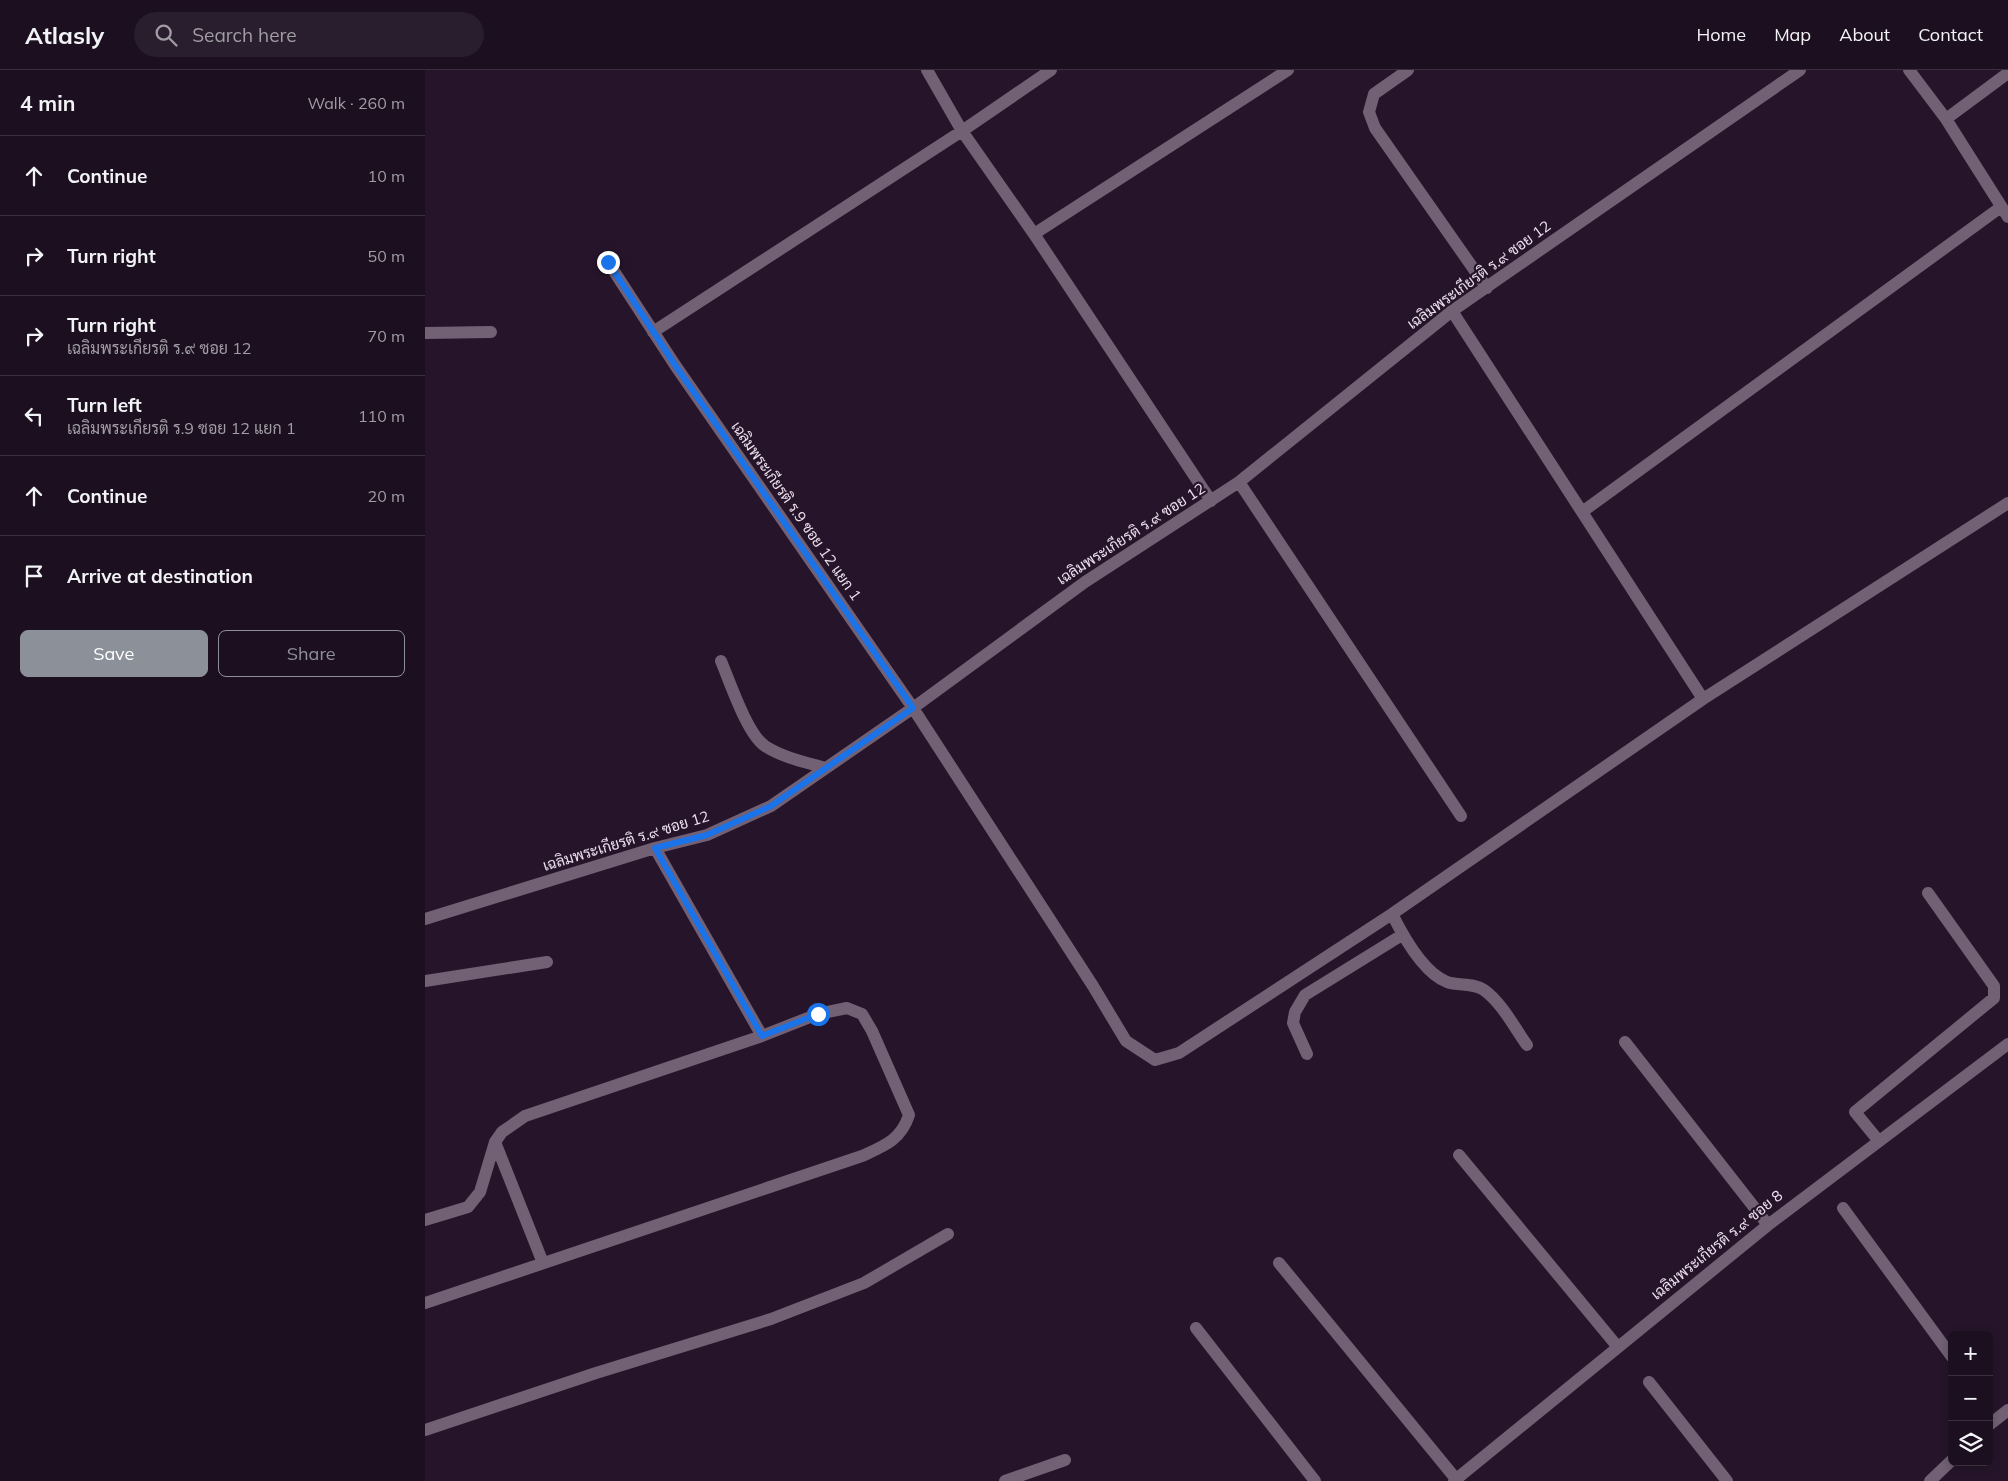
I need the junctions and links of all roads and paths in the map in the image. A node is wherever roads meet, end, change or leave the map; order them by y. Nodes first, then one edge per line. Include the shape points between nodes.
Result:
1 (927, 70) edge
2 (1288, 70) edge
3 (1408, 70) edge
4 (1800, 70) edge
5 (1909, 70) edge
6 (1046, 71) edge
7 (2008, 73) edge
8 (1947, 119) junction
9 (962, 131) junction
10 (2005, 212) edge
11 (1034, 234) junction
12 (608, 262) dead end
13 (1487, 288) junction
14 (1452, 311) junction
15 (491, 332) dead end
16 (653, 332) junction
17 (425, 333) edge
18 (1239, 482) junction
19 (1211, 501) junction
20 (2008, 503) edge
21 (1582, 512) junction
22 (721, 662) dead end
23 (1703, 699) junction
24 (913, 708) junction
25 (826, 768) junction
26 (1461, 816) dead end
27 (655, 848) junction
28 (1928, 893) dead end
29 (1392, 914) junction
30 (425, 920) edge
31 (1402, 935) junction
32 (547, 962) dead end
33 (425, 981) edge
34 (762, 1036) junction
35 (1625, 1042) dead end
36 (2008, 1044) edge
37 (1527, 1045) dead end
38 (1307, 1054) dead end
39 (1878, 1140) junction
40 (495, 1142) junction
41 (1459, 1155) dead end
42 (1843, 1208) dead end
43 (425, 1220) edge
44 (1768, 1225) junction
45 (948, 1234) dead end
46 (543, 1263) junction
47 (1279, 1263) dead end
48 (425, 1303) edge
49 (1196, 1328) dead end
50 (1617, 1346) junction
51 (1948, 1352) edge
52 (1649, 1382) dead end
53 (2008, 1410) edge
54 (1993, 1417) edge
55 (425, 1430) edge
56 (1065, 1460) dead end
57 (1948, 1464) edge
58 (1455, 1480) edge
59 (1005, 1481) edge
60 (1315, 1481) edge
61 (1727, 1481) edge
62 (1930, 1481) edge

1 - 9 street
2 - 11 street
3 - 13 street via 1374,94 1369,112 1375,128
4 - 13 street, เฉลิมพระเกียรติ ร.๙ ซอย 12
5 - 8 street
6 - 9 street
7 - 8 street
8 - 10 street
9 - 11 street
9 - 16 street
10 - 21 street
11 - 19 street
12 - 16 street, เฉลิมพระเกียรติ ร.9 ซอย 12 แยก 1
13 - 14 street, เฉลิมพระเกียรติ ร.๙ ซอย 12
14 - 18 street, เฉลิมพระเกียรติ ร.๙ ซอย 12
14 - 21 street
15 - 17 street
16 - 24 street, เฉลิมพระเกียรติ ร.9 ซอย 12 แยก 1
18 - 19 street, เฉลิมพระเกียรติ ร.๙ ซอย 12
18 - 26 street
19 - 24 street, เฉลิมพระเกียรติ ร.๙ ซอย 12 via 1085,582
20 - 23 street, เฉลิมพระเกียรติ ร.9 ซอย 12 แยก 1
21 - 23 street
22 - 25 street via 748,724 763,744 786,756
23 - 29 street, เฉลิมพระเกียรติ ร.9 ซอย 12 แยก 1
24 - 25 street, เฉลิมพระเกียรติ ร.๙ ซอย 12
24 - 29 street, เฉลิมพระเกียรติ ร.9 ซอย 12 แยก 1 via 1126,1041 1155,1060 1179,1053
25 - 27 street, เฉลิมพระเกียรติ ร.๙ ซอย 12 via 771,806 707,835
27 - 30 street, เฉลิมพระเกียรติ ร.๙ ซอย 12
27 - 34 street
28 - 39 street via 1994,986 1994,998 1855,1112
29 - 31 street
31 - 37 street via 1433,974 1448,982 1482,988 1492,996
31 - 38 street via 1305,995 1293,1023
32 - 33 street
34 - 40 street via 525,1116 502,1132
34 - 46 street via 818,1014 847,1008 862,1014 909,1115 905,1129 888,1144 862,1156
35 - 44 street
36 - 39 street, เฉลิมพระเกียรติ ร.๙ ซอย 8
39 - 44 street, เฉลิมพระเกียรติ ร.๙ ซอย 8
40 - 43 street via 480,1192 468,1206
40 - 46 street
41 - 50 street
42 - 51 street
44 - 50 street, เฉลิมพระเกียรติ ร.๙ ซอย 8
45 - 55 street via 864,1282 771,1319
46 - 48 street
47 - 58 street
49 - 60 street
50 - 58 street, เฉลิมพระเกียรติ ร.๙ ซอย 8
52 - 61 street
53 - 54 street
56 - 59 street
57 - 62 street

